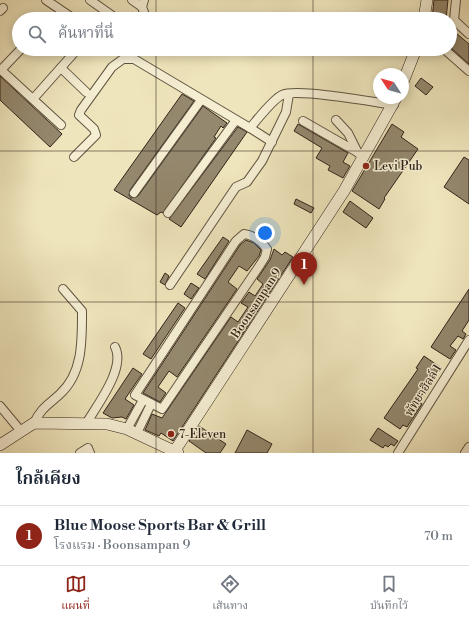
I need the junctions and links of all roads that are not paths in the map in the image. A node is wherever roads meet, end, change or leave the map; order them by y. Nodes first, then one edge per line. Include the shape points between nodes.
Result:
1 (46, 0) edge
2 (90, 0) edge
3 (132, 0) edge
4 (427, 0) edge
5 (456, 0) edge
6 (143, 4) edge
7 (64, 12) edge
8 (107, 12) edge
9 (425, 12) edge
10 (455, 12) edge
11 (457, 23) edge
12 (469, 34) edge
13 (14, 56) edge
14 (71, 56) edge
15 (413, 56) edge
16 (452, 56) edge
17 (61, 68) junction
18 (409, 68) edge
19 (1, 70) edge
20 (469, 71) edge
21 (86, 92) dead end
22 (290, 94) junction
23 (33, 99) junction
24 (373, 99) edge
25 (201, 100) junction
26 (393, 104) edge
27 (236, 120) junction
28 (336, 120) dead end
29 (303, 121) dead end
30 (61, 125) dead end
31 (250, 128) junction
32 (272, 142) junction
33 (361, 154) junction
34 (74, 157) dead end
35 (134, 193) dead end
36 (168, 213) dead end
37 (170, 285) dead end
38 (63, 289) dead end
39 (469, 340) edge
40 (115, 347) dead end
41 (143, 400) junction
42 (152, 404) junction
43 (0, 406) edge
44 (34, 423) junction
45 (86, 424) junction
46 (20, 430) junction
47 (132, 431) junction
48 (0, 444) edge
49 (469, 447) edge
50 (89, 451) edge
51 (176, 452) edge
52 (80, 453) edge
53 (398, 453) edge
54 (465, 453) edge

1 - 7 street
2 - 8 street
3 - 6 street
4 - 9 street
5 - 10 street
11 - 12 street
13 - 19 street
14 - 17 street
15 - 18 street
16 - 20 street
17 - 21 street
17 - 23 street
19 - 23 street
22 - 24 street
22 - 31 street via 282,95
22 - 32 street via 286,112
23 - 30 street
25 - 27 street
25 - 34 street via 134,59 123,59 112,68 81,110 79,115 94,129 96,135
25 - 35 street
26 - 33 street, Boonsampan 9
27 - 31 street
27 - 36 street
28 - 33 street
29 - 33 street
31 - 32 street
32 - 37 street via 251,177 236,187
33 - 51 street, Boonsampan 9 via 334,207
38 - 44 street via 82,311 78,368 70,384 39,411
39 - 53 street, พัทยาฮิลล์ 1
40 - 45 street via 118,358 114,375
41 - 42 street
41 - 42 street via 135,395 236,241 244,234 259,241 267,249 260,265 162,409
41 - 47 street
42 - 47 street
43 - 46 street
44 - 45 street
44 - 46 street
45 - 47 street via 107,424
46 - 48 street
47 - 51 street
49 - 54 street
50 - 52 street

